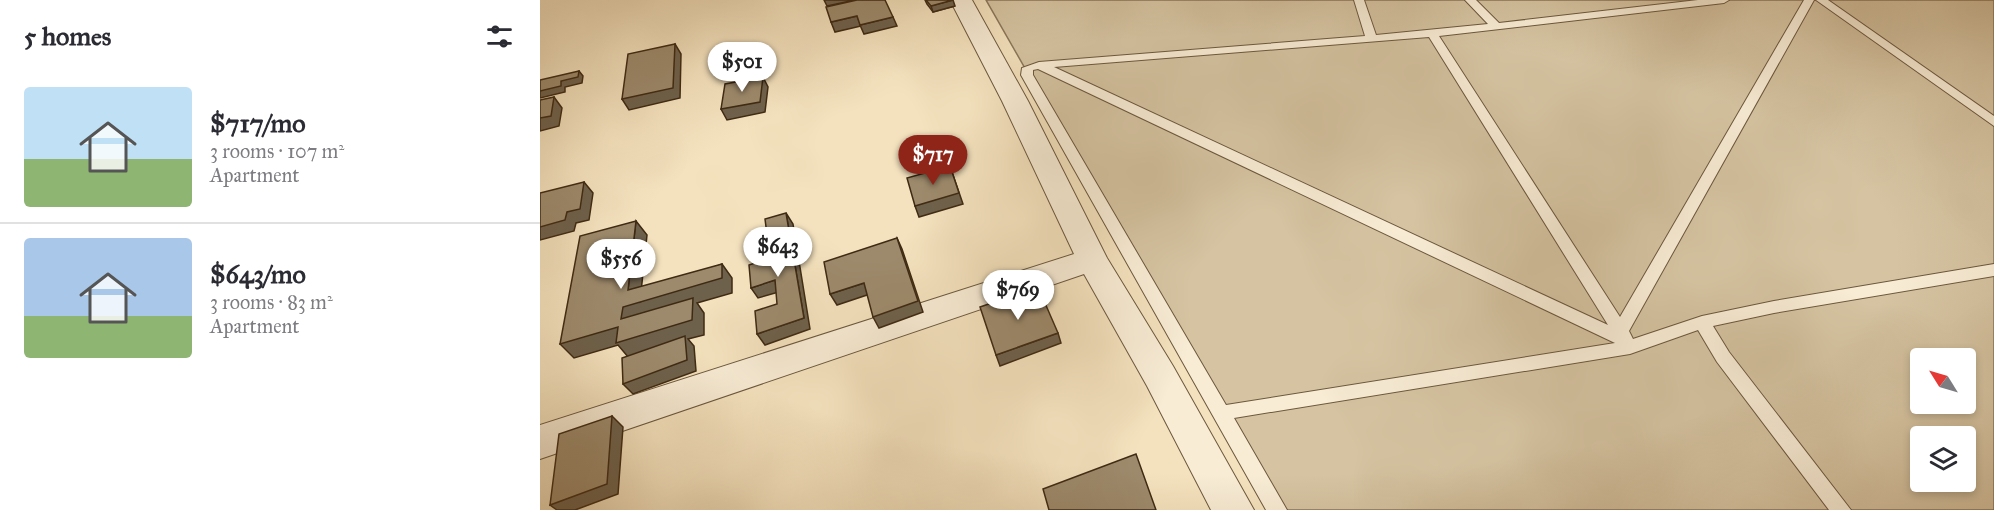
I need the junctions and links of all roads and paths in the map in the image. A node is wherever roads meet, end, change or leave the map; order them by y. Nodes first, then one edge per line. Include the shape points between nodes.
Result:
1 (961, 0) edge
2 (1359, 0) edge
3 (1470, 0) edge
4 (1724, 0) edge
5 (1809, 0) edge
6 (1821, 0) edge
7 (1497, 27) junction
8 (1432, 34) junction
9 (1371, 38) junction
10 (1039, 65) junction
11 (1994, 122) edge
12 (1092, 260) junction
13 (1994, 270) edge
14 (1702, 322) junction
15 (1626, 339) junction
16 (1221, 413) junction
17 (540, 442) edge
18 (1233, 510) edge
19 (1277, 510) edge
20 (1840, 510) edge

1 - 12 street via 1015,100
2 - 9 lane
3 - 7 lane
4 - 7 lane
5 - 15 lane
6 - 11 lane
7 - 8 lane
8 - 9 lane
8 - 15 lane
9 - 10 lane
10 - 15 lane
10 - 16 lane via 1028,68 1027,75
12 - 17 street
12 - 18 street
13 - 14 lane
14 - 15 lane
14 - 20 lane via 1723,357
15 - 16 lane
16 - 19 lane

